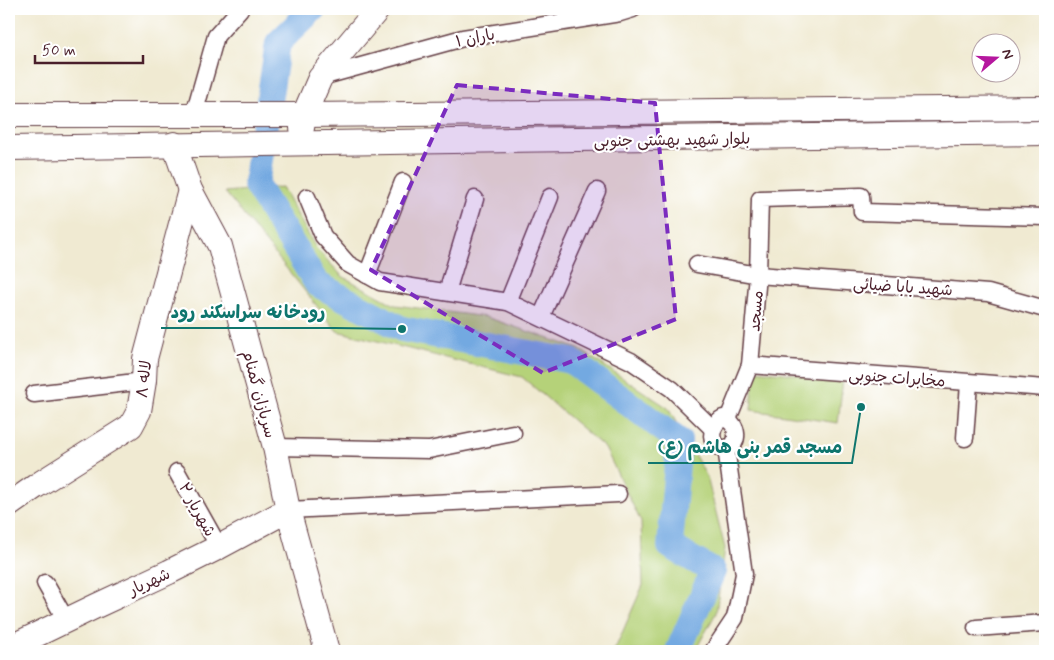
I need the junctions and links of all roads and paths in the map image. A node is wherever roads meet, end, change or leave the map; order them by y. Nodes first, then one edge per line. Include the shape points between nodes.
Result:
1 (240, 9) edge
2 (378, 9) edge
3 (633, 9) edge
4 (320, 78) junction
5 (1045, 108) edge
6 (197, 114) junction
7 (293, 115) junction
8 (9, 116) edge
9 (1045, 133) edge
10 (291, 142) junction
11 (185, 144) junction
12 (9, 148) edge
13 (402, 182) dead end
14 (190, 190) junction
15 (597, 191) dead end
16 (307, 197) dead end
17 (550, 197) dead end
18 (474, 198) dead end
19 (1045, 217) edge
20 (697, 264) dead end
21 (367, 275) junction
22 (758, 275) junction
23 (447, 292) junction
24 (508, 302) junction
25 (1045, 309) edge
26 (541, 318) junction
27 (750, 365) junction
28 (144, 382) junction
29 (969, 382) junction
30 (1045, 388) edge
31 (34, 394) dead end
32 (728, 419) junction
33 (713, 430) junction
34 (513, 433) dead end
35 (965, 438) dead end
36 (274, 447) junction
37 (726, 448) junction
38 (177, 472) dead end
39 (618, 494) dead end
40 (9, 505) edge
41 (288, 510) junction
42 (219, 547) junction
43 (46, 583) dead end
44 (66, 620) junction
45 (1045, 623) edge
46 (976, 628) dead end
47 (10, 648) edge
48 (327, 651) edge
49 (714, 651) edge

1 - 6 street via 216,36
2 - 4 main road
3 - 4 street, باران ۱ via 464,38
4 - 7 main road
5 - 7 main road, بلوار شهید بهشتی جنوبی
6 - 7 main road, بلوار شهید بهشتی جنوبی
6 - 8 main road
7 - 10 main road
9 - 10 main road, بلوار شهید بهشتی جنوبی
10 - 11 main road, بلوار شهید بهشتی جنوبی
11 - 12 main road
11 - 14 main road, سربازان گمنام
13 - 21 street
14 - 28 main road, لاله ۸ via 145,359
14 - 36 main road, سربازان گمنام via 220,246
15 - 26 street
16 - 21 street via 323,236 348,264
17 - 24 street
18 - 23 street
19 - 22 street, مسجد via 862,212 861,196 760,199
20 - 22 street, شهيد بابا ضيائی
21 - 23 street via 380,282
22 - 25 street, شهيد بابا ضيائی via 988,293
22 - 27 street, مسجد
23 - 24 street
24 - 26 street
26 - 33 street via 631,361 672,389
27 - 29 street, مخابرات جنوبی
27 - 32 street, مسجد
28 - 31 street
28 - 40 main road, لاله ۸ via 139,411 131,426
29 - 30 street, مخابرات جنوبی
29 - 35 street
32 - 33 street via 719,420
32 - 37 street via 733,423 736,434 732,444
33 - 37 street via 714,443
34 - 36 street via 429,450
36 - 41 main road, سربازان گمنام
37 - 49 street via 744,574 735,618
38 - 42 street, شهریار ۲
39 - 41 street
41 - 42 main road, شهریار
41 - 48 main road, سربازان گمنام
42 - 44 main road, شهریار
43 - 44 street
44 - 47 main road, شهریار
45 - 46 street

